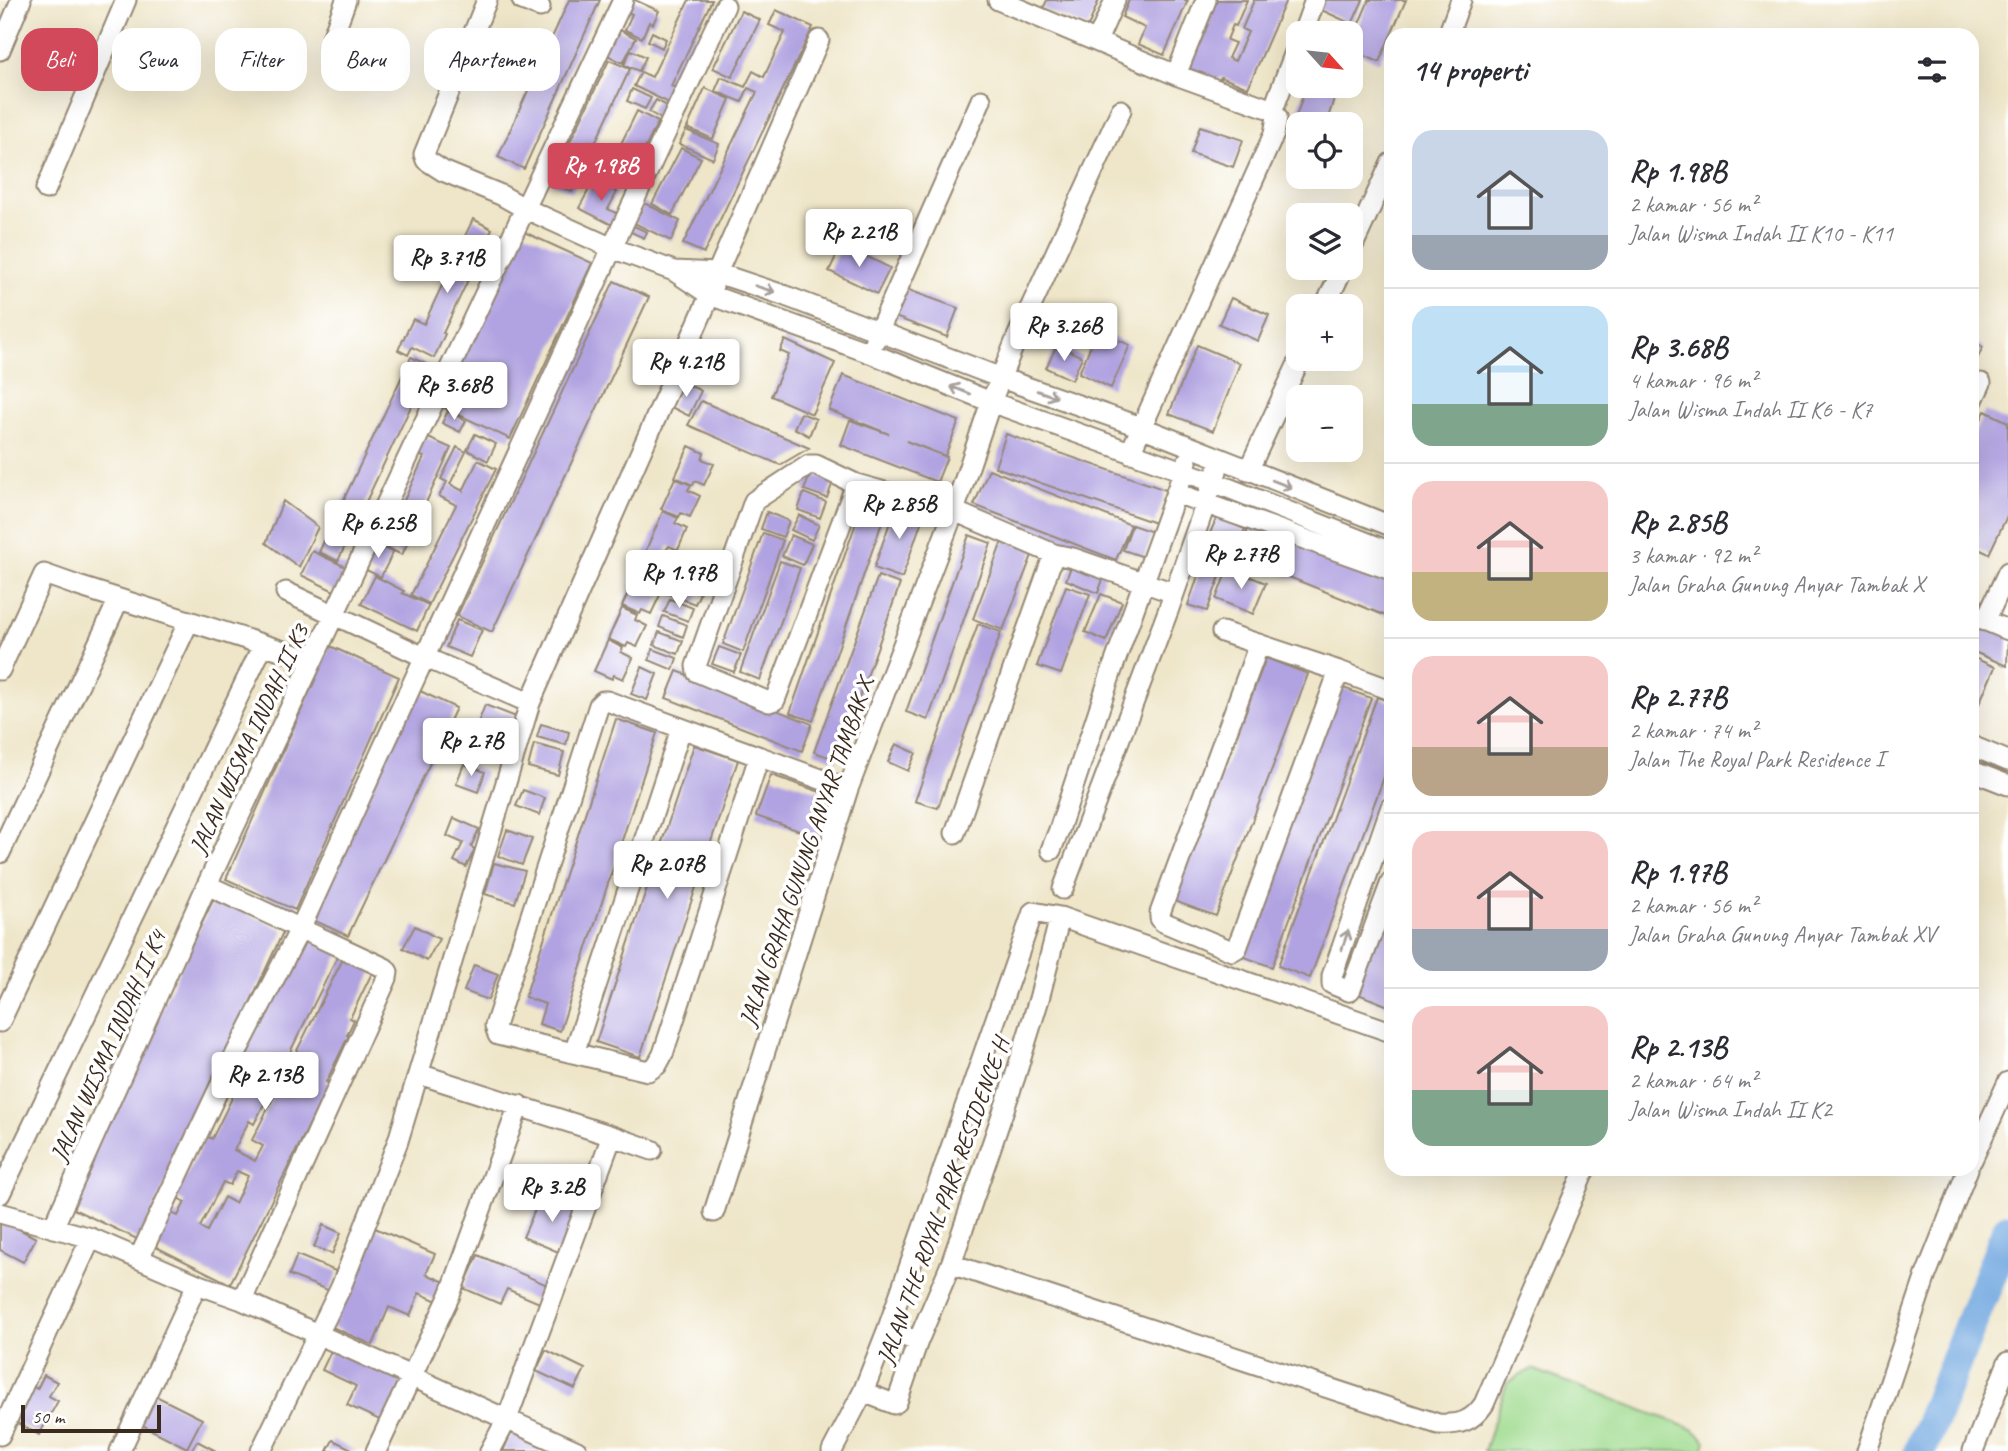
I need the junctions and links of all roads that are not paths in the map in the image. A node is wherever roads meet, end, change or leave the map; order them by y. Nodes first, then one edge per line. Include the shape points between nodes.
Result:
1 (22, 0) edge
2 (126, 0) edge
3 (346, 0) edge
4 (487, 0) edge
5 (623, 0) edge
6 (998, 0) edge
7 (1115, 0) edge
8 (1206, 0) edge
9 (1315, 0) edge
10 (1461, 0) edge
11 (726, 6) dead end
12 (1031, 6) edge
13 (1307, 21) edge
14 (336, 28) edge
15 (1451, 28) edge
16 (819, 40) dead end
17 (1097, 41) junction
18 (0, 50) edge
19 (1176, 75) junction
20 (1286, 76) edge
21 (981, 100) dead end
22 (1121, 110) dead end
23 (1273, 110) junction
24 (1384, 178) edge
25 (46, 189) dead end
26 (524, 208) junction
27 (1363, 224) edge
28 (612, 248) junction
29 (674, 271) junction
30 (717, 273) junction
31 (710, 295) junction
32 (880, 330) junction
33 (870, 353) junction
34 (1294, 371) edge
35 (1001, 378) junction
36 (1981, 383) dead end
37 (1979, 387) edge
38 (991, 402) junction
39 (1141, 427) junction
40 (1193, 448) junction
41 (1130, 453) junction
42 (1221, 460) junction
43 (1248, 471) junction
44 (1182, 472) junction
45 (1213, 482) junction
46 (856, 484) junction
47 (1176, 493) junction
48 (1206, 504) junction
49 (954, 511) junction
50 (1384, 523) edge
51 (1384, 549) edge
52 (1054, 554) junction
53 (1384, 568) edge
54 (2008, 572) edge
55 (1146, 583) junction
56 (286, 592) dead end
57 (1171, 592) junction
58 (119, 599) junction
59 (335, 613) junction
60 (1979, 618) edge
61 (189, 621) junction
62 (2008, 630) edge
63 (1222, 632) dead end
64 (1259, 644) junction
65 (263, 645) junction
66 (424, 657) junction
67 (312, 660) junction
68 (0, 670) edge
69 (1114, 670) junction
70 (1339, 671) junction
71 (1139, 680) junction
72 (1384, 687) edge
73 (530, 703) junction
74 (681, 729) junction
75 (1979, 749) edge
76 (759, 757) junction
77 (2008, 761) edge
78 (1979, 774) edge
79 (2008, 785) edge
80 (848, 789) junction
81 (1384, 827) edge
82 (955, 833) dead end
83 (1051, 850) dead end
84 (0, 853) edge
85 (207, 885) junction
86 (1063, 889) dead end
87 (1384, 901) edge
88 (1060, 917) junction
89 (301, 927) junction
90 (0, 1022) edge
91 (1384, 1030) edge
92 (575, 1053) junction
93 (419, 1074) junction
94 (2008, 1082) edge
95 (519, 1105) junction
96 (612, 1136) junction
97 (1979, 1145) edge
98 (652, 1150) dead end
99 (1583, 1176) edge
100 (1965, 1176) edge
101 (0, 1194) edge
102 (714, 1212) dead end
103 (0, 1213) edge
104 (53, 1228) junction
105 (91, 1238) junction
106 (139, 1258) junction
107 (951, 1264) junction
108 (197, 1284) junction
109 (242, 1300) junction
110 (317, 1334) junction
111 (905, 1337) junction
112 (2008, 1362) edge
113 (413, 1376) junction
114 (877, 1398) junction
115 (507, 1419) junction
116 (0, 1435) edge
117 (120, 1451) edge
118 (261, 1451) edge
119 (376, 1451) edge
120 (490, 1451) edge
121 (577, 1451) edge
122 (832, 1451) edge
123 (1867, 1451) edge
124 (1973, 1451) edge

1 - 18 street
2 - 25 street
3 - 14 street
4 - 26 street via 426,160
5 - 26 street, JALAN WISMA INDAH II K3
6 - 12 street
7 - 17 street
8 - 19 street
9 - 13 street
10 - 15 street
11 - 28 street
12 - 17 street
16 - 30 street
17 - 19 street
19 - 23 street
20 - 23 street
21 - 32 street
22 - 35 street, JALAN GRAHA GUNUNG ANYAR TAMBAK X
23 - 39 street via 1275,134
24 - 27 street
26 - 28 street
26 - 59 street, JALAN WISMA INDAH II K3
28 - 29 street
28 - 66 street
29 - 30 street
29 - 31 street
30 - 31 street
30 -> 32 street
31 - 33 street
31 - 73 street
32 - 33 street
32 - 35 street
38 -> 33 street
34 - 43 street
35 - 38 street, JALAN GRAHA GUNUNG ANYAR TAMBAK X
35 -> 39 street
36 - 37 street
38 - 41 street
38 - 49 street, JALAN GRAHA GUNUNG ANYAR TAMBAK X
39 - 40 street
39 - 41 street
40 - 42 street
40 - 44 street
41 - 44 street
42 - 43 street
42 - 45 street
43 -> 50 street
44 - 45 street
44 - 47 street
45 - 48 street
45 - 51 street
46 - 46 street via 808,465 754,500 697,672 774,702
46 - 49 street
47 - 48 street
47 - 55 street
48 - 53 street
48 - 57 street
49 - 52 street
49 - 80 street, JALAN GRAHA GUNUNG ANYAR TAMBAK X
52 - 55 street
52 - 82 street
54 - 60 street
55 - 57 street
55 - 69 street
56 - 59 street
57 - 71 street
58 - 61 street
58 - 68 street via 44,573
58 - 84 street
59 - 66 street
59 - 67 street, JALAN WISMA INDAH II K3
60 - 62 street
61 - 65 street
61 - 90 street
63 - 64 street
64 - 70 street
64 - 70 street via 1160,913 1163,922 1232,951 1237,948
65 - 67 street
65 - 101 street
66 - 73 street
66 - 89 street
67 - 85 street, JALAN WISMA INDAH II K3
69 - 71 street
69 - 83 street
70 - 72 street
71 - 86 street
73 - 93 street
74 - 76 street
74 - 92 street
74 - 92 street via 607,701 598,705 495,1026 498,1035
75 - 77 street
76 - 80 street
76 - 92 street via 657,1065 648,1071
78 - 79 street
80 - 102 street, JALAN GRAHA GUNUNG ANYAR TAMBAK X
87 -> 81 street via 1352,987 1332,984
85 - 89 street
85 - 104 street, JALAN WISMA INDAH II K4
88 - 91 street
88 - 107 street, JALAN THE ROYAL PARK RESIDENCE H via 1015,1077
88 - 111 street via 1033,912
89 - 106 street
89 - 109 street via 388,972
93 - 95 street
93 - 110 street via 375,1202
94 - 97 street
95 - 96 street
95 - 113 street via 450,1295
96 - 98 street
96 - 115 street
99 - 107 street via 1484,1404 1466,1422 1454,1425 1438,1424
100 - 123 street via 1926,1275
103 - 104 street
104 - 105 street
105 - 106 street
105 - 116 street
106 - 108 street
107 - 111 street, JALAN THE ROYAL PARK RESIDENCE H
108 - 109 street
108 - 117 street
109 - 110 street
110 - 113 street
110 - 118 street
111 - 114 street
111 - 114 street, JALAN THE ROYAL PARK RESIDENCE H via 897,1402
112 - 124 street
113 - 115 street
113 - 119 street
114 - 122 street, JALAN THE ROYAL PARK RESIDENCE H
115 - 120 street
115 - 121 street

